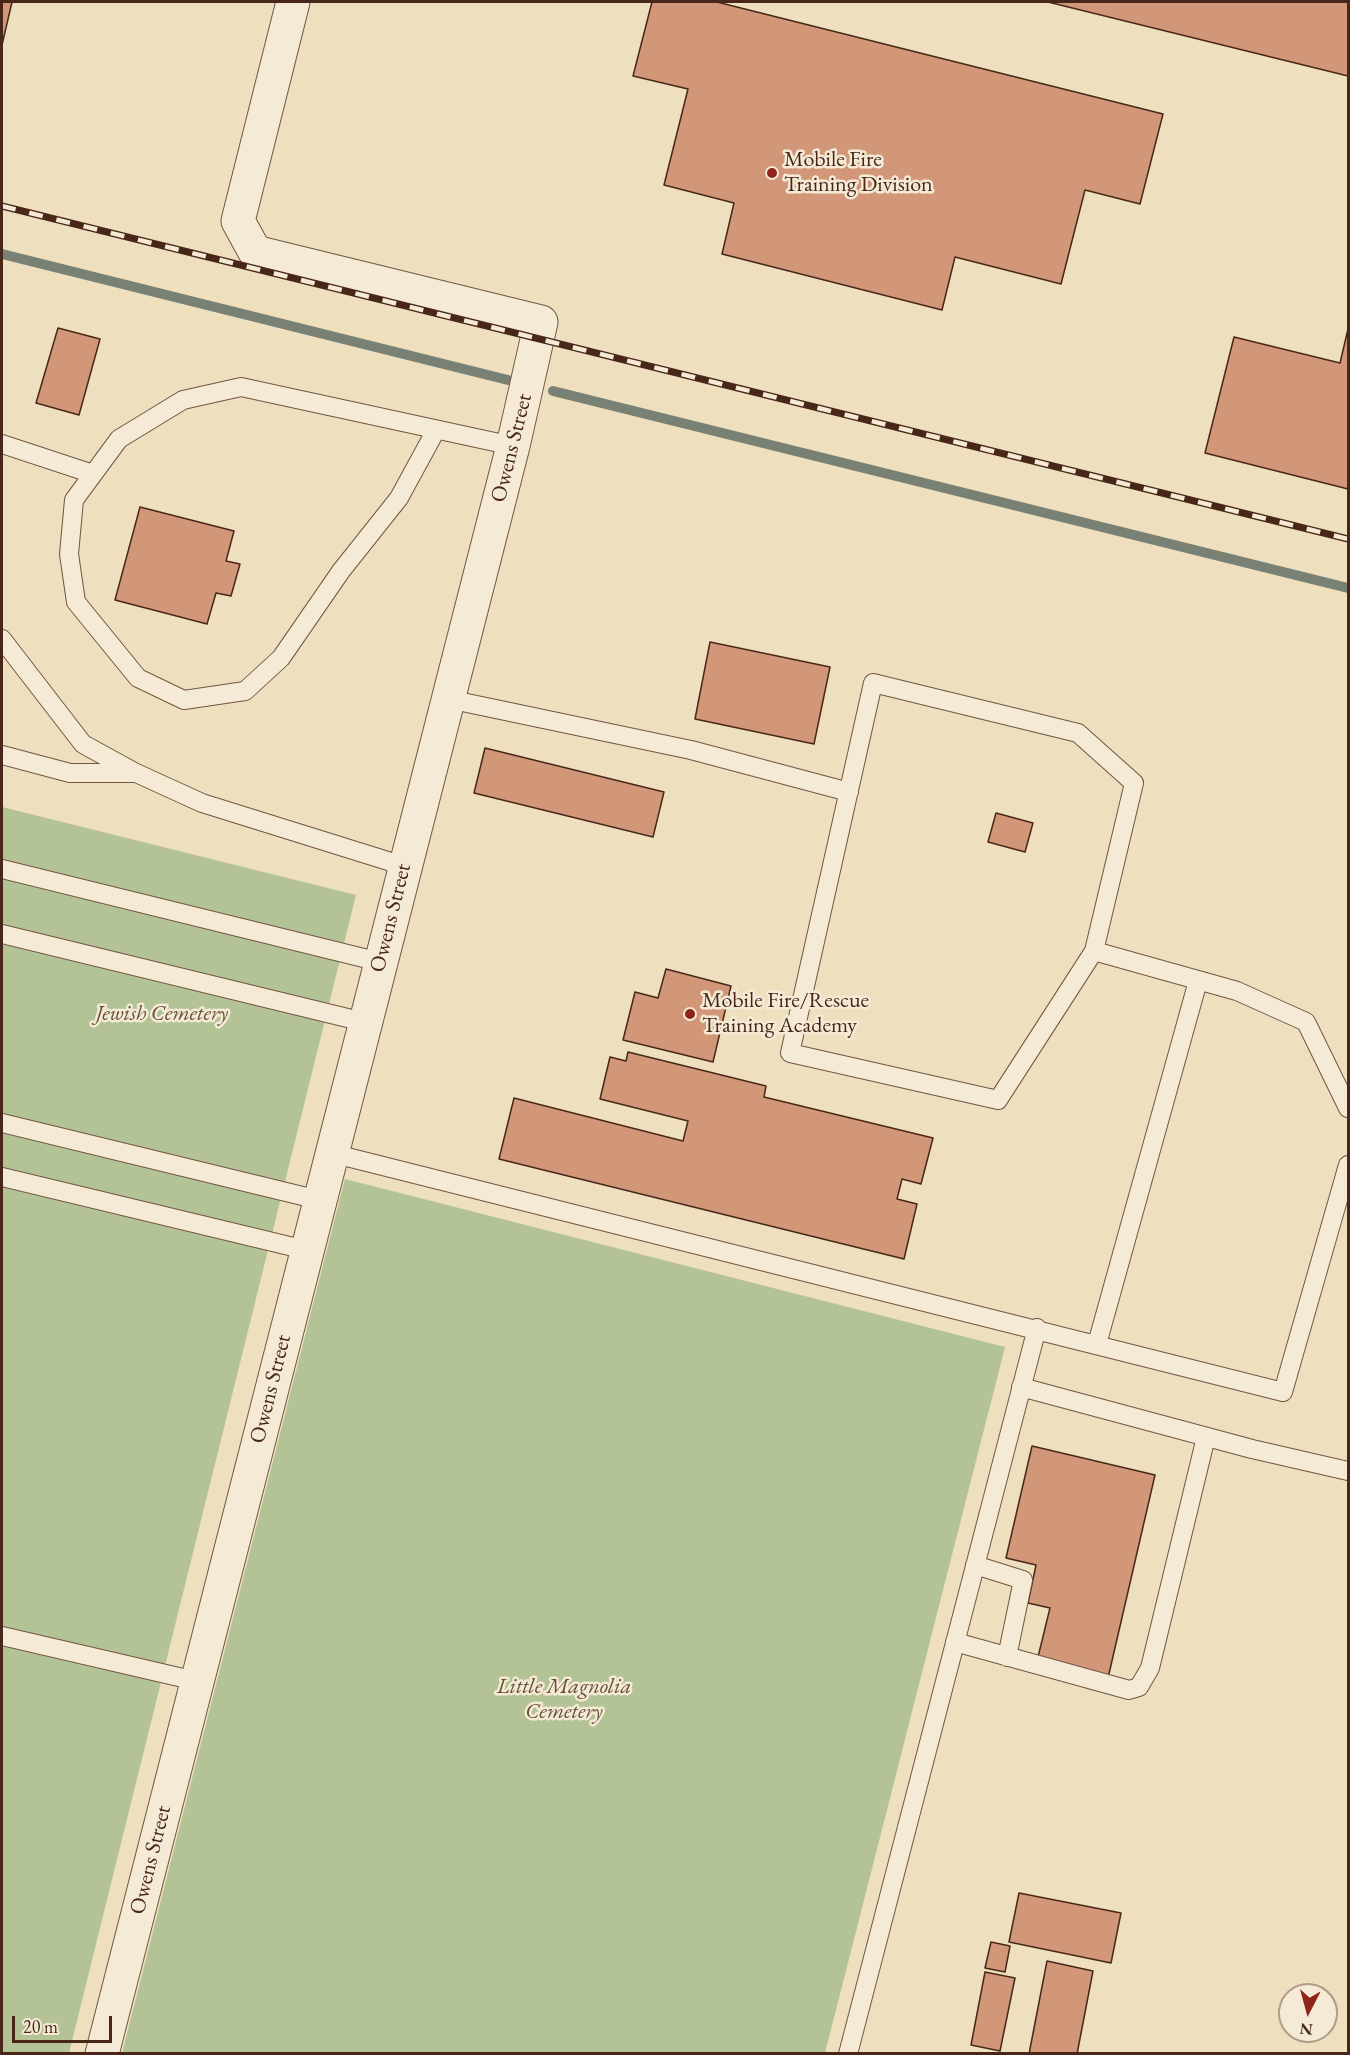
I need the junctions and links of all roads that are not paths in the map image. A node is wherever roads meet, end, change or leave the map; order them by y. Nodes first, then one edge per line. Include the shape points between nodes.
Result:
1 (293, 2) edge
2 (436, 430) junction
3 (2, 444) edge
4 (513, 446) junction
5 (93, 474) junction
6 (2, 639) edge
7 (448, 699) junction
8 (2, 755) edge
9 (134, 772) junction
10 (849, 792) junction
11 (405, 866) junction
12 (2, 869) edge
13 (2, 934) edge
14 (1094, 951) junction
15 (380, 962) junction
16 (1198, 981) junction
17 (364, 1022) junction
18 (1348, 1108) edge
19 (2, 1123) edge
20 (331, 1153) junction
21 (1348, 1165) edge
22 (2, 1177) edge
23 (319, 1200) junction
24 (306, 1250) junction
25 (1037, 1328) junction
26 (1097, 1344) junction
27 (1021, 1387) junction
28 (1206, 1437) junction
29 (1348, 1471) edge
30 (975, 1564) junction
31 (2, 1636) edge
32 (955, 1642) junction
33 (1007, 1657) junction
34 (196, 1681) junction
35 (102, 2054) edge
36 (848, 2054) edge

1 - 4 street, Owens Street via 238,221 255,252 542,322
2 - 4 lane
2 - 5 lane via 241,387 183,400 119,439
2 - 5 lane via 399,498 341,571 281,658 245,691 184,700 138,678 76,603 69,554 74,500
3 - 5 lane
4 - 7 street, Owens Street
6 - 9 lane via 83,744
7 - 10 lane via 691,750
7 - 11 street, Owens Street
8 - 9 lane via 70,773
9 - 11 lane via 202,802
10 - 14 lane via 873,683 1078,733 1134,783
10 - 14 lane via 790,1053 998,1100
11 - 15 street, Owens Street
12 - 15 lane
13 - 17 lane
14 - 16 lane
15 - 17 street, Owens Street
16 - 18 lane via 1237,991 1306,1022
16 - 26 lane
17 - 20 street, Owens Street
19 - 23 lane
20 - 23 street, Owens Street
20 - 25 lane
21 - 26 lane via 1283,1392
22 - 24 lane
23 - 24 street, Owens Street
24 - 34 street, Owens Street
25 - 26 lane
25 - 27 lane
27 - 28 lane
27 - 30 lane
28 - 29 lane
28 - 33 lane via 1150,1668 1139,1688 1129,1690
30 - 32 lane
30 - 33 lane via 1023,1580
31 - 34 lane
32 - 33 lane
32 - 36 lane
34 - 35 street, Owens Street

